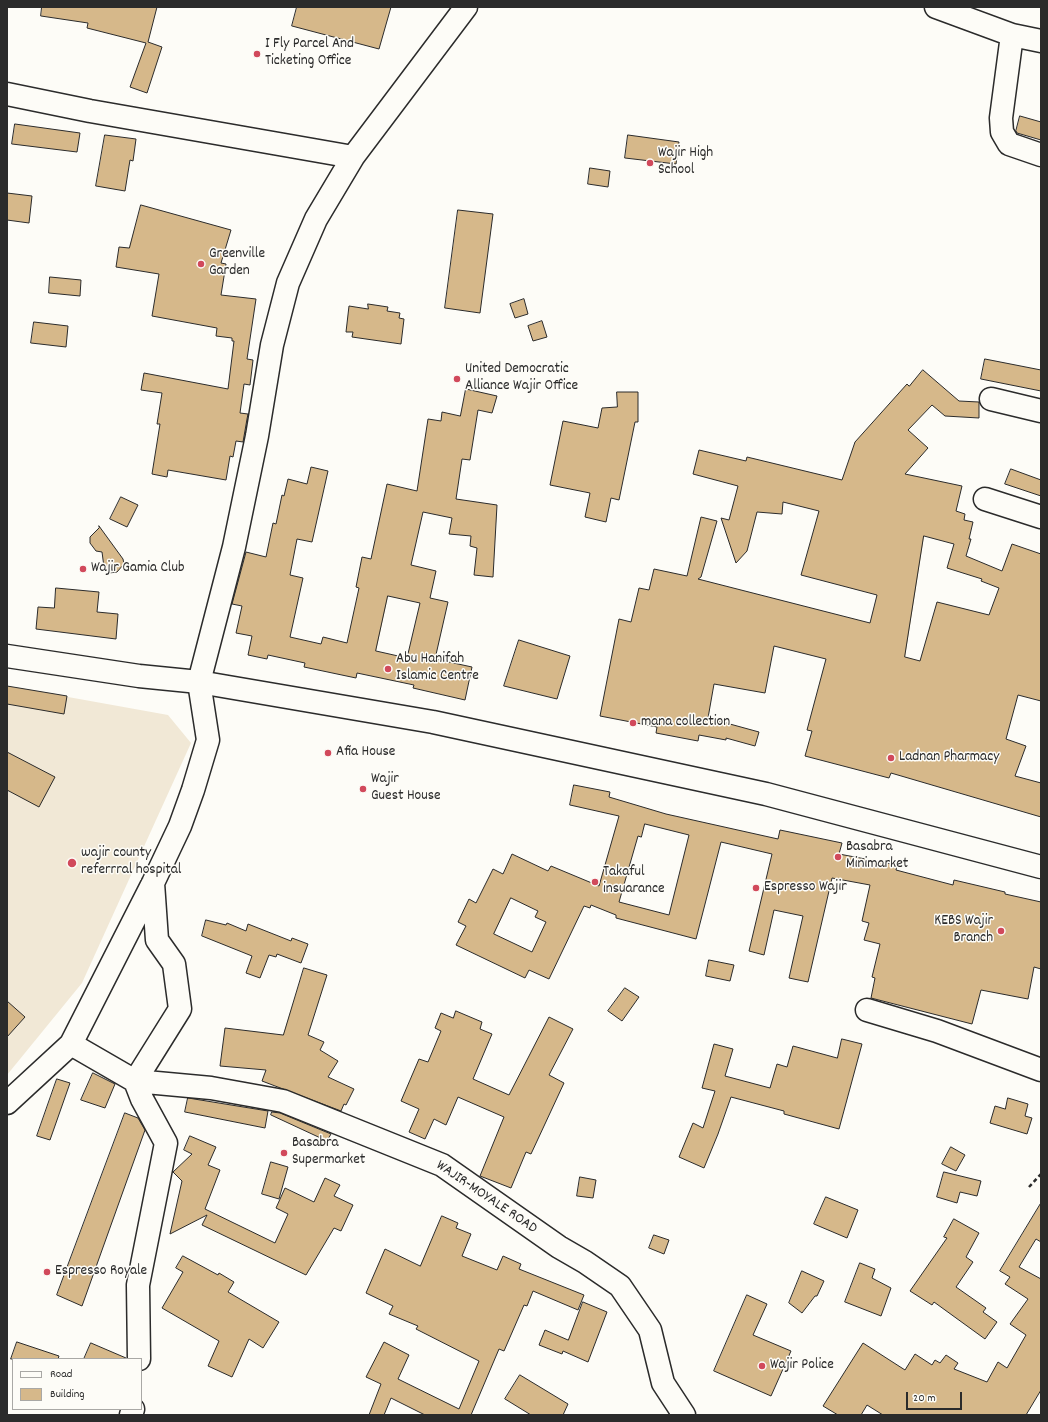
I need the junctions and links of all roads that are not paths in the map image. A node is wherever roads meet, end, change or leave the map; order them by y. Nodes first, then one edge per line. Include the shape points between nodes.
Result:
1 (466, 7) edge
2 (936, 7) edge
3 (1012, 35) junction
4 (1041, 41) edge
5 (7, 94) edge
6 (1041, 155) edge
7 (353, 157) junction
8 (991, 399) dead end
9 (1041, 411) edge
10 (985, 499) dead end
11 (1041, 517) edge
12 (7, 656) edge
13 (198, 682) junction
14 (1041, 867) edge
15 (153, 883) junction
16 (867, 1010) dead end
17 (71, 1044) junction
18 (1041, 1070) edge
19 (136, 1081) junction
20 (7, 1103) edge
21 (139, 1358) edge
22 (684, 1415) edge

1 - 7 street
2 - 3 street
3 - 4 street
3 - 6 street via 1001,118 1002,132 1009,144
5 - 7 street
7 - 13 street via 316,219 288,283 272,345 234,548
8 - 9 street
10 - 11 street
12 - 13 street via 139,676
13 - 14 street via 433,722 644,767 766,794
13 - 15 street via 208,740 180,826
15 - 17 street
15 - 19 street via 157,940 174,964 180,1009
16 - 18 street via 937,1032
17 - 19 street, WAJIR-MOYALE ROAD
17 - 20 street
19 - 21 street via 142,1099 166,1143 138,1285
19 - 22 street, WAJIR-MOYALE ROAD via 211,1088 283,1101 442,1165 559,1247 620,1286 650,1330 663,1383

